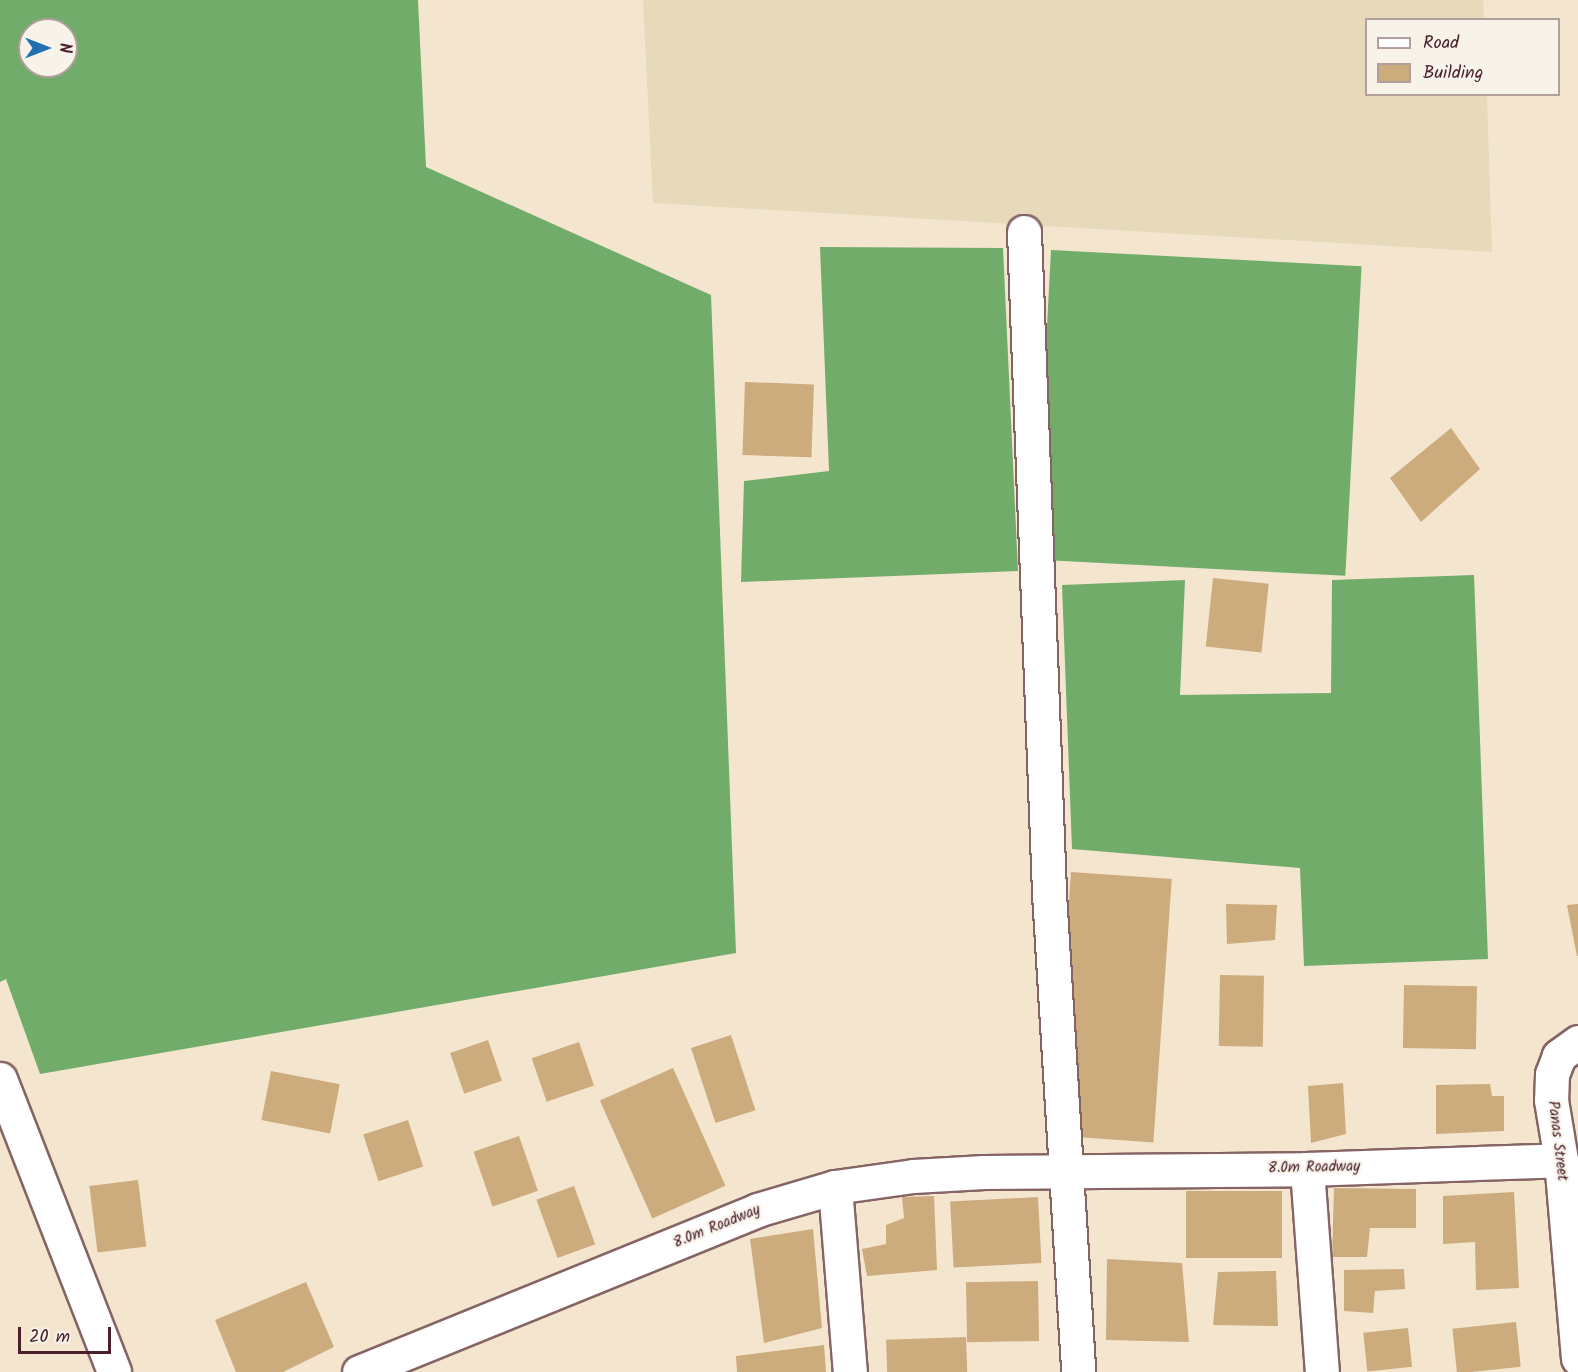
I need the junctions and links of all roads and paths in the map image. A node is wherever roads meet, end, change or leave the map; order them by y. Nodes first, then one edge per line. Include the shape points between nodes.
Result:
1 (1023, 232) dead end
2 (1578, 1042) edge
3 (0, 1079) edge
4 (1561, 1160) junction
5 (1306, 1169) junction
6 (1068, 1171) junction
7 (835, 1187) junction
8 (1578, 1358) edge
9 (372, 1367) edge
10 (114, 1372) edge
11 (850, 1372) edge
12 (1078, 1372) edge
13 (1322, 1372) edge

1 - 6 street via 1049,893
2 - 4 street, Panas Street via 1559,1056 1552,1074 1551,1101
3 - 10 street
4 - 5 street, 8.0m Roadway
4 - 8 street, Panas Street
5 - 6 street, 8.0m Roadway
5 - 13 street
6 - 7 street, 8.0m Roadway via 914,1176
6 - 12 street
7 - 9 street, 8.0m Roadway via 757,1210
7 - 11 street

